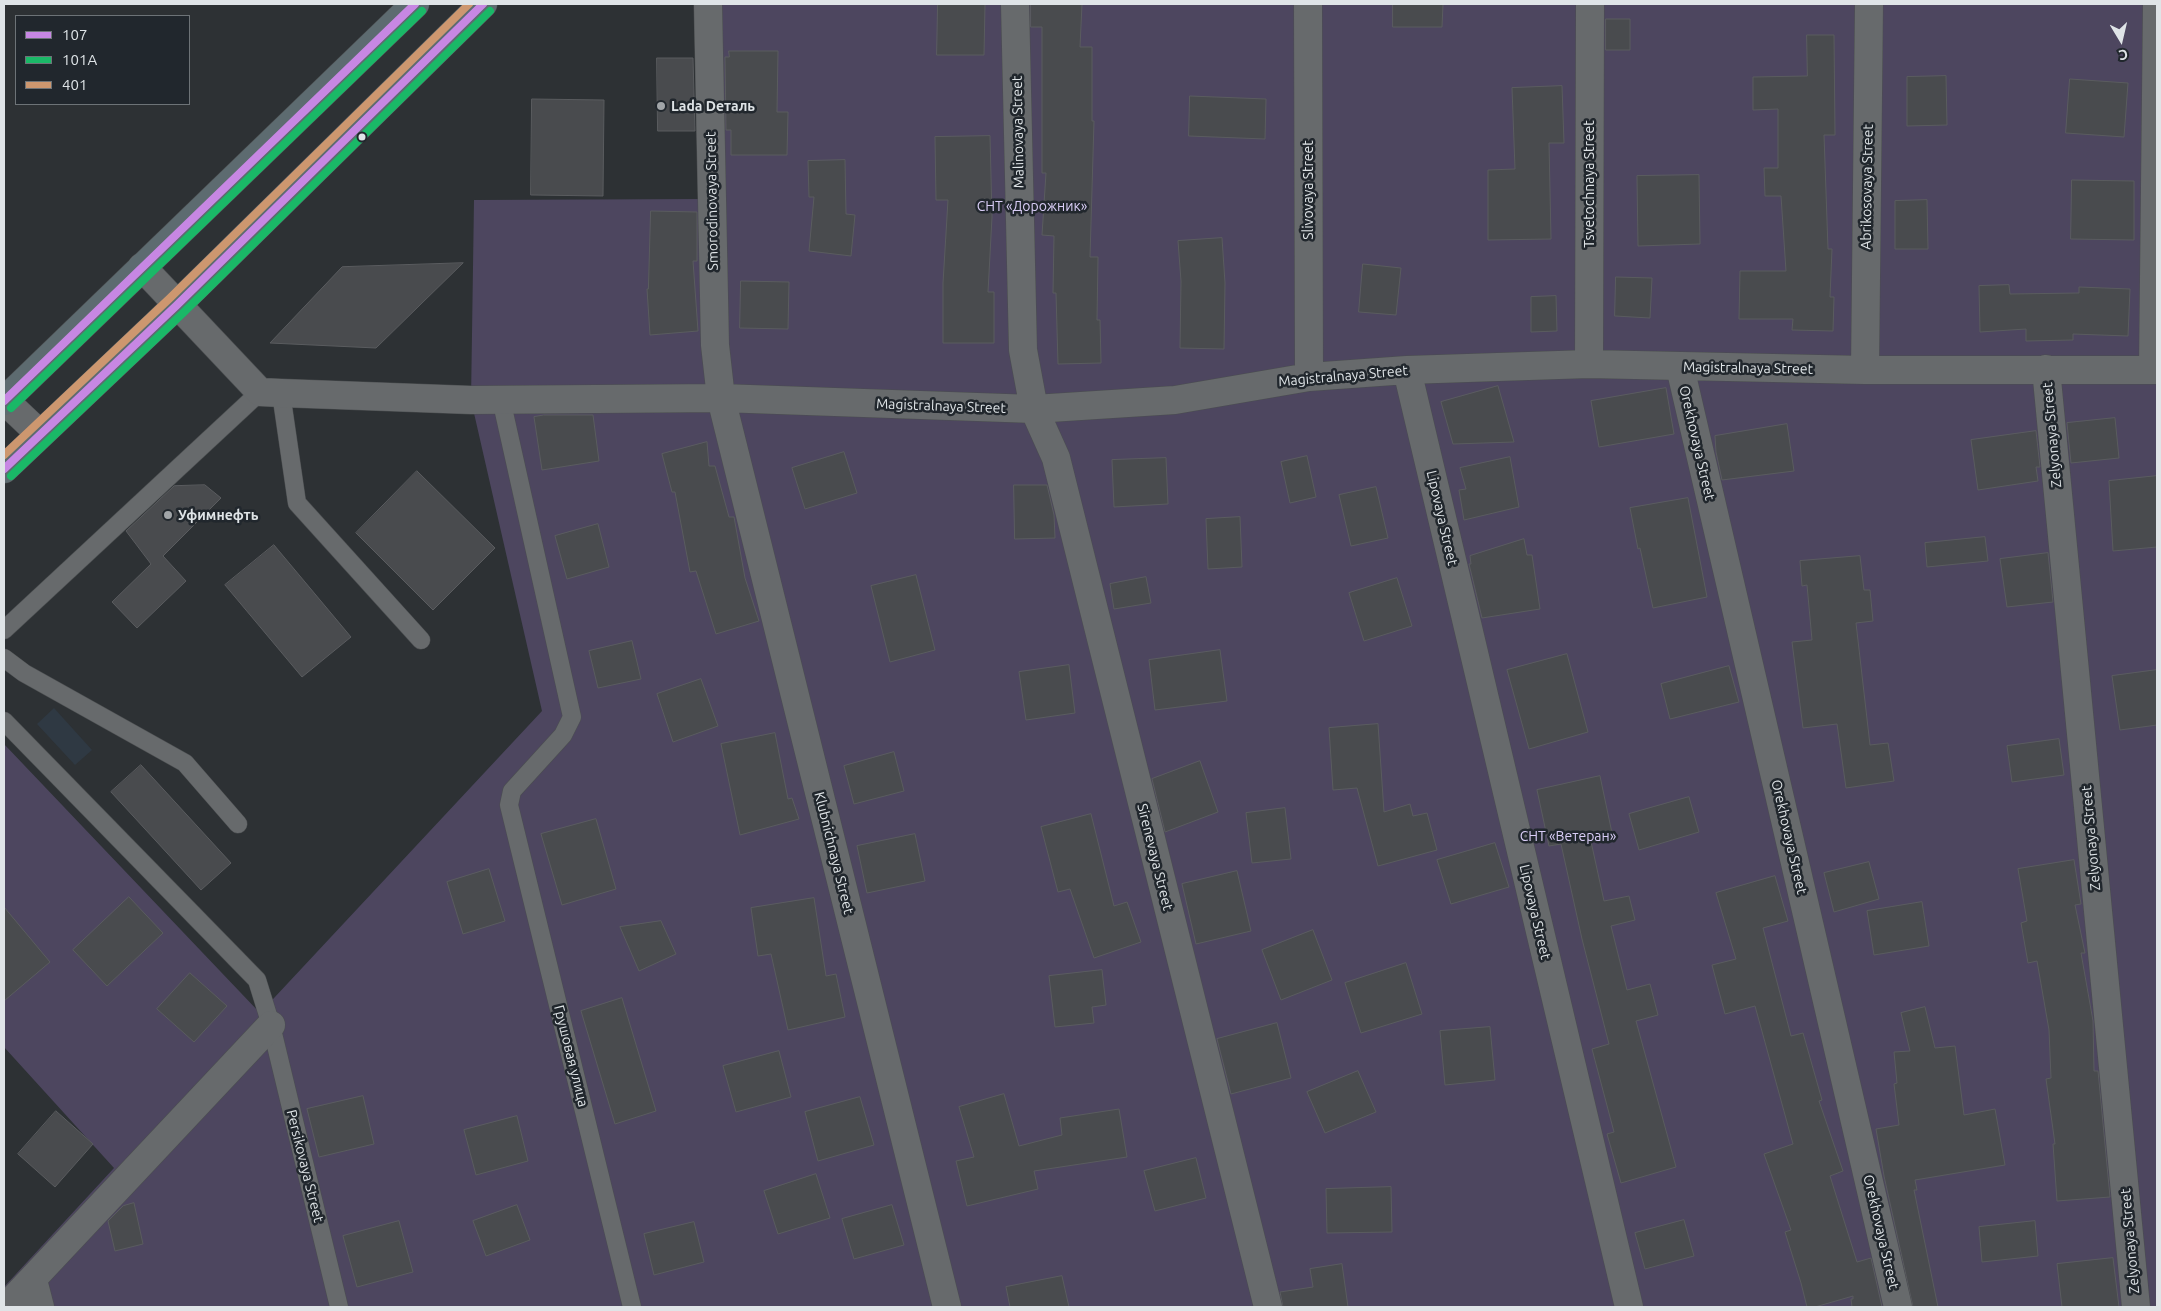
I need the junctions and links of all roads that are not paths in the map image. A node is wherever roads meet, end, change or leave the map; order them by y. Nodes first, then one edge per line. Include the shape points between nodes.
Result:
1 (415, 4) edge
2 (483, 4) edge
3 (708, 4) edge
4 (1015, 4) edge
5 (1308, 4) edge
6 (1590, 4) edge
7 (1869, 4) edge
8 (2157, 4) edge
9 (142, 267) junction
10 (177, 305) junction
11 (1589, 364) junction
12 (1680, 367) junction
13 (2046, 369) junction
14 (1407, 370) junction
15 (1865, 370) junction
16 (2155, 370) edge
17 (1309, 376) junction
18 (270, 392) junction
19 (721, 398) junction
20 (4, 400) edge
21 (501, 400) junction
22 (1034, 409) junction
23 (40, 434) junction
24 (4, 469) edge
25 (4, 630) edge
26 (421, 640) dead end
27 (4, 658) edge
28 (4, 721) edge
29 (238, 824) dead end
30 (271, 1025) junction
31 (33, 1280) junction
32 (6, 1307) edge
33 (40, 1307) edge
34 (339, 1307) edge
35 (632, 1307) edge
36 (947, 1307) edge
37 (1268, 1307) edge
38 (1628, 1307) edge
39 (1898, 1307) edge
40 (2136, 1307) edge

1 - 9 highway
2 - 10 highway
3 - 19 street, Smorodinovaya Street via 715,345
4 - 22 street, Malinovaya Street via 1023,350
5 - 17 street, Slivovaya Street
6 - 11 street, Tsvetochnaya Street
7 - 15 street, Abrikosovaya Street
8 - 16 street
9 - 10 street
9 - 20 highway
10 - 18 street
10 - 23 highway
11 - 12 street, Magistralnaya Street
11 - 14 street, Magistralnaya Street
12 - 15 street, Magistralnaya Street
12 - 39 street, Orekhovaya Street
13 - 15 street, Magistralnaya Street
13 - 16 street, Magistralnaya Street
13 - 40 street, Zelyonaya Street
14 - 17 street, Magistralnaya Street
14 - 38 street, Lipovaya Street
17 - 22 street, Magistralnaya Street via 1175,400
18 - 21 street, Magistralnaya Street
18 - 25 lane
18 - 26 lane via 297,504
19 - 21 street, Magistralnaya Street
19 - 22 street, Magistralnaya Street
19 - 36 street, Klubnichnaya Street
20 - 23 street
21 - 35 lane, Грушовая улица via 572,717 563,735 512,790 509,804
22 - 37 street, Sirenevaya Street via 1056,458
23 - 24 highway
27 - 29 lane via 24,673 185,762
28 - 30 lane, Persikovaya Street via 257,980
30 - 31 street
30 - 34 lane, Persikovaya Street
31 - 32 street
31 - 33 street

